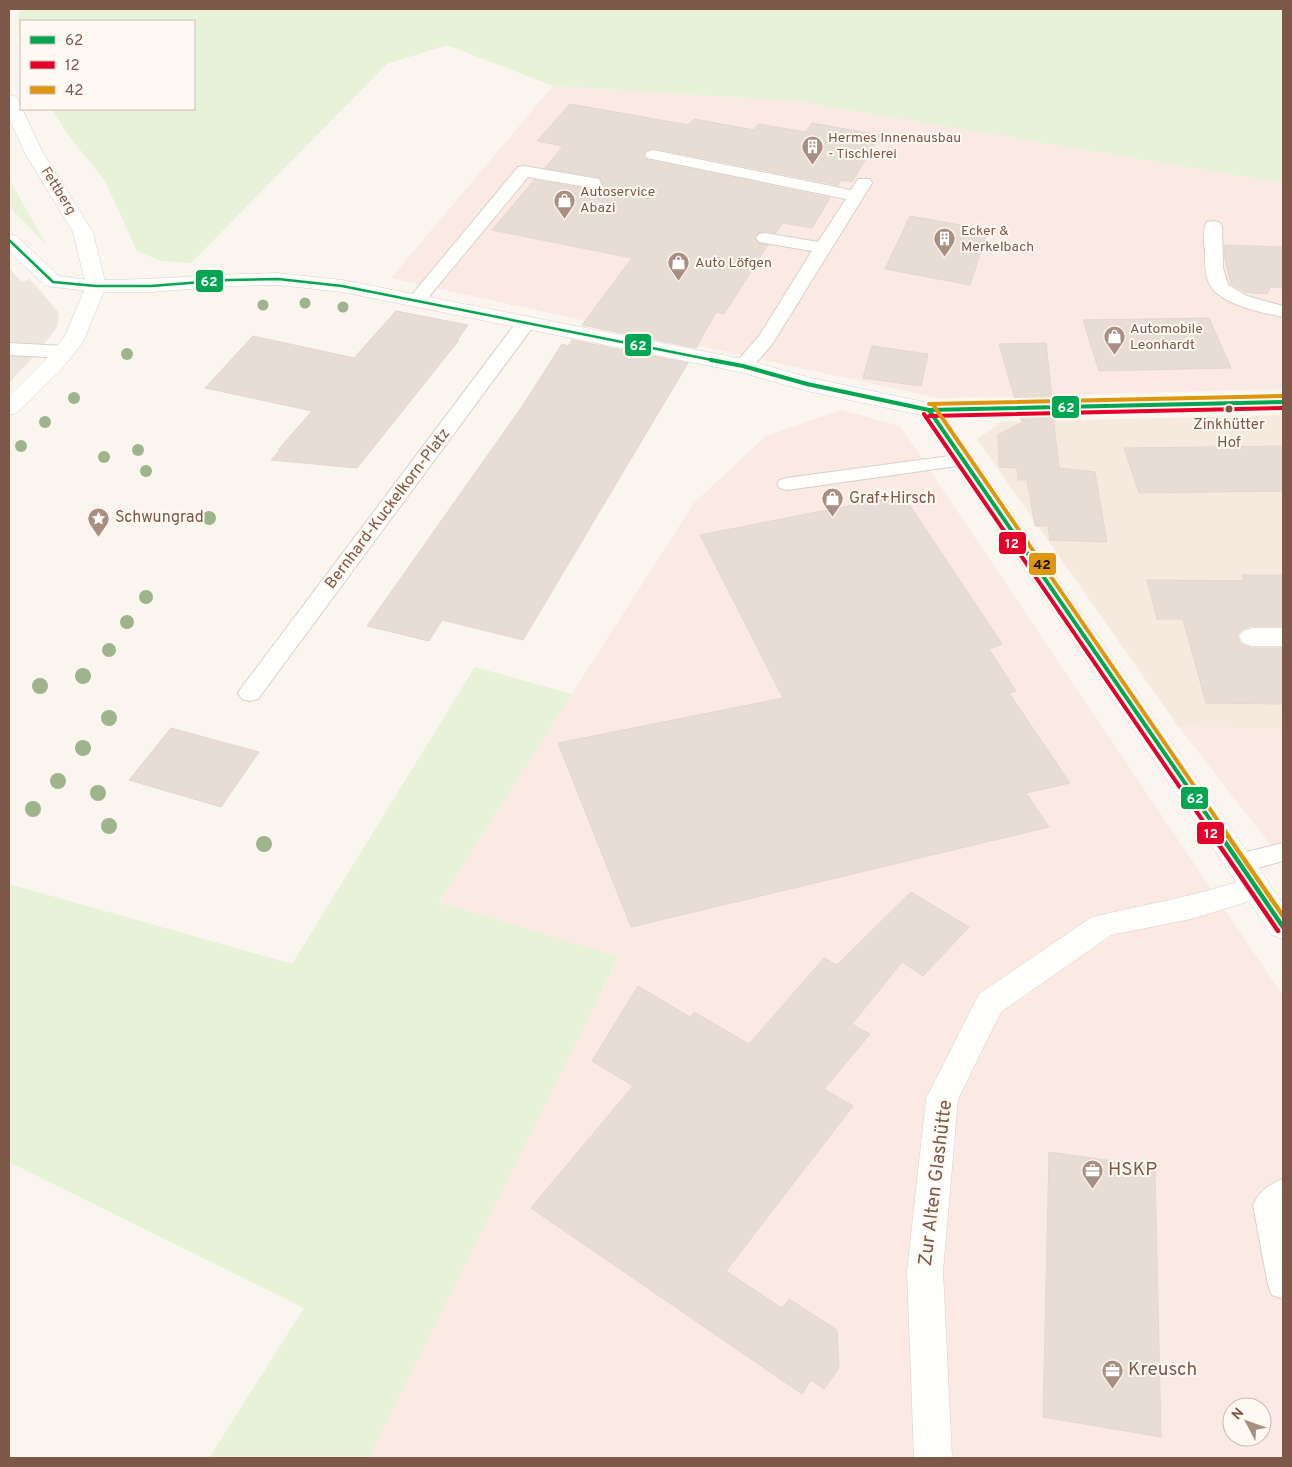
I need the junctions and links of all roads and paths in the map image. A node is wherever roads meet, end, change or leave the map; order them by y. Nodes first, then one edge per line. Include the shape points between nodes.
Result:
1 (9, 100) edge
2 (653, 155) dead end
3 (592, 183) dead end
4 (1213, 226) dead end
5 (765, 238) dead end
6 (9, 240) edge
7 (824, 248) junction
8 (96, 286) junction
9 (416, 301) junction
10 (1283, 312) edge
11 (525, 324) junction
12 (9, 349) edge
13 (64, 352) junction
14 (743, 366) junction
15 (1283, 402) edge
16 (9, 408) edge
17 (929, 410) junction
18 (964, 460) junction
19 (787, 484) dead end
20 (1252, 637) dead end
21 (1283, 637) edge
22 (250, 693) dead end
23 (1283, 852) edge
24 (1247, 876) junction
25 (1283, 927) edge
26 (1283, 1192) edge
27 (1283, 1285) edge
28 (933, 1458) edge

1 - 8 street, Fettberg via 34,153 83,232
2 - 7 lane via 860,189
3 - 9 lane via 524,171
4 - 10 lane via 1215,276 1221,288 1240,299
5 - 7 lane
6 - 8 street via 53,282
7 - 14 lane via 766,340
8 - 9 street via 278,279 342,286
8 - 13 street via 75,337
9 - 11 street
11 - 14 street
11 - 22 lane, Bernhard-Kuckelkorn-Platz
12 - 13 lane
13 - 16 street
14 - 17 street via 807,384
15 - 17 street
17 - 18 street
18 - 19 lane
18 - 24 street
20 - 21 street
23 - 24 lane
24 - 25 street
24 - 28 street, Zur Alten Glashütte via 1191,906 1103,925 990,1003 942,1100 925,1272
26 - 27 lane via 1268,1205

